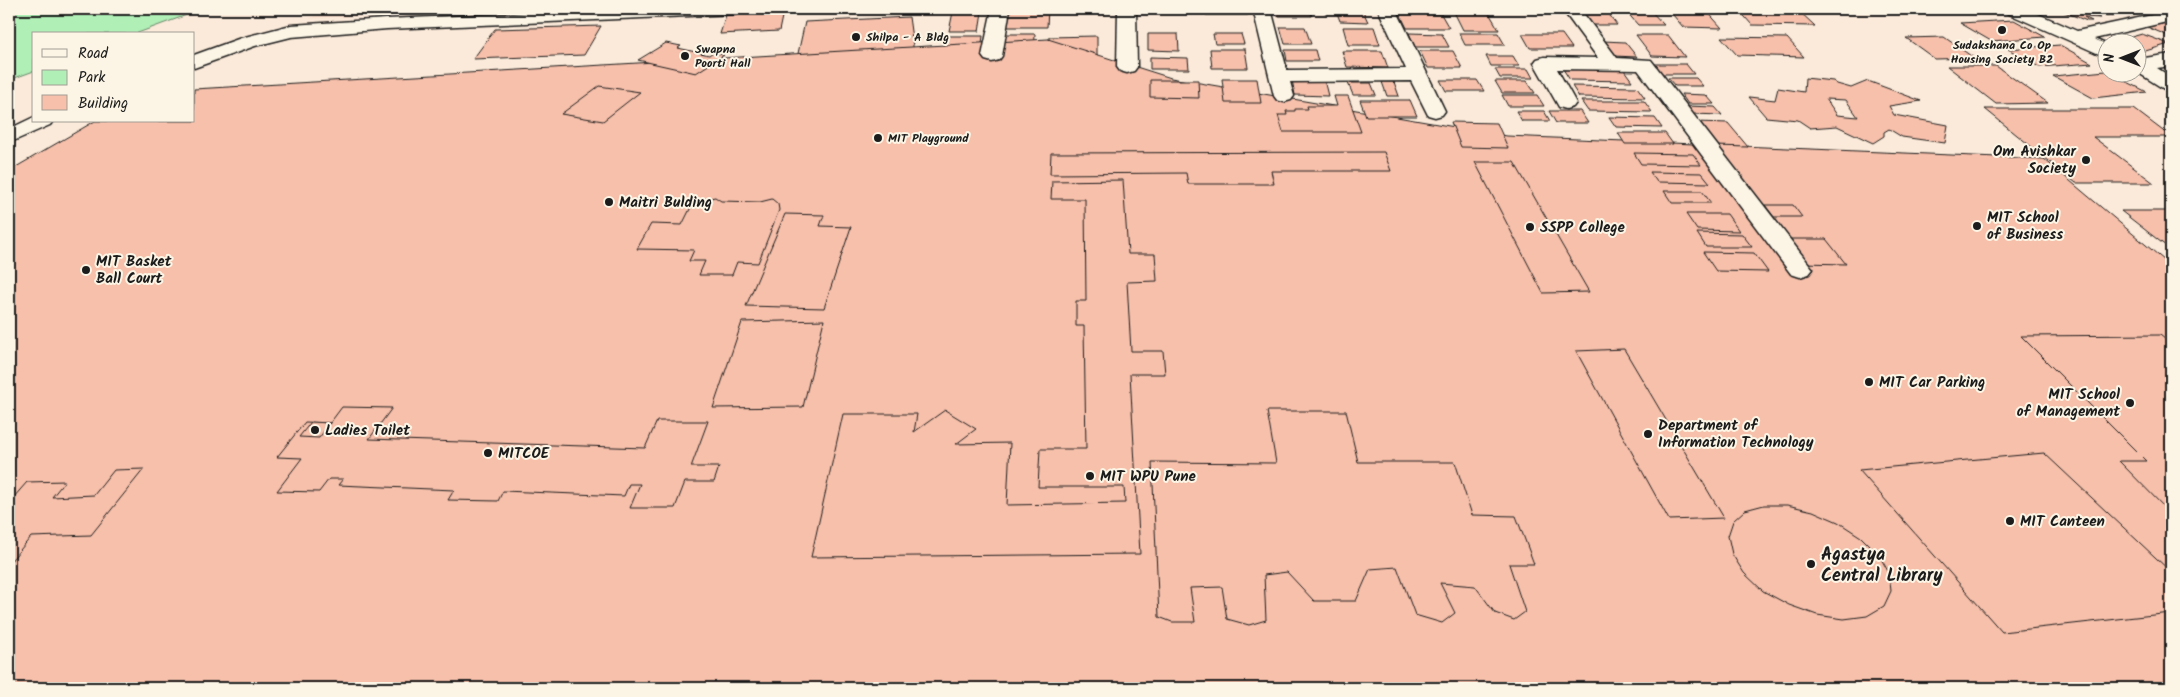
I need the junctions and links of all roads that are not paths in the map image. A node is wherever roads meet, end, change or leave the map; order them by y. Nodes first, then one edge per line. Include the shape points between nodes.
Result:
1 (736, 9) edge
2 (1001, 9) edge
3 (1127, 9) edge
4 (1262, 9) edge
5 (1387, 9) edge
6 (1571, 9) edge
7 (2013, 9) edge
8 (2171, 16) edge
9 (2076, 37) junction
10 (2098, 47) edge
11 (992, 56) dead end
12 (2171, 60) edge
13 (195, 62) edge
14 (1612, 64) junction
15 (2148, 64) edge
16 (2148, 66) edge
17 (2171, 66) edge
18 (1127, 67) dead end
19 (2148, 72) edge
20 (1418, 75) junction
21 (1279, 76) junction
22 (2171, 85) edge
23 (1284, 96) dead end
24 (1566, 103) dead end
25 (1435, 111) dead end
26 (41, 122) edge
27 (9, 137) edge
28 (1800, 269) dead end

1 - 13 street via 291,31 248,42
2 - 11 street
3 - 18 street
4 - 21 street
5 - 20 street
6 - 14 street
7 - 9 street
8 - 9 street
9 - 10 street
12 - 15 street
14 - 24 street via 1544,64
14 - 28 street via 1644,64
16 - 17 street
19 - 22 street
20 - 21 street
20 - 25 street
21 - 23 street
26 - 27 street

